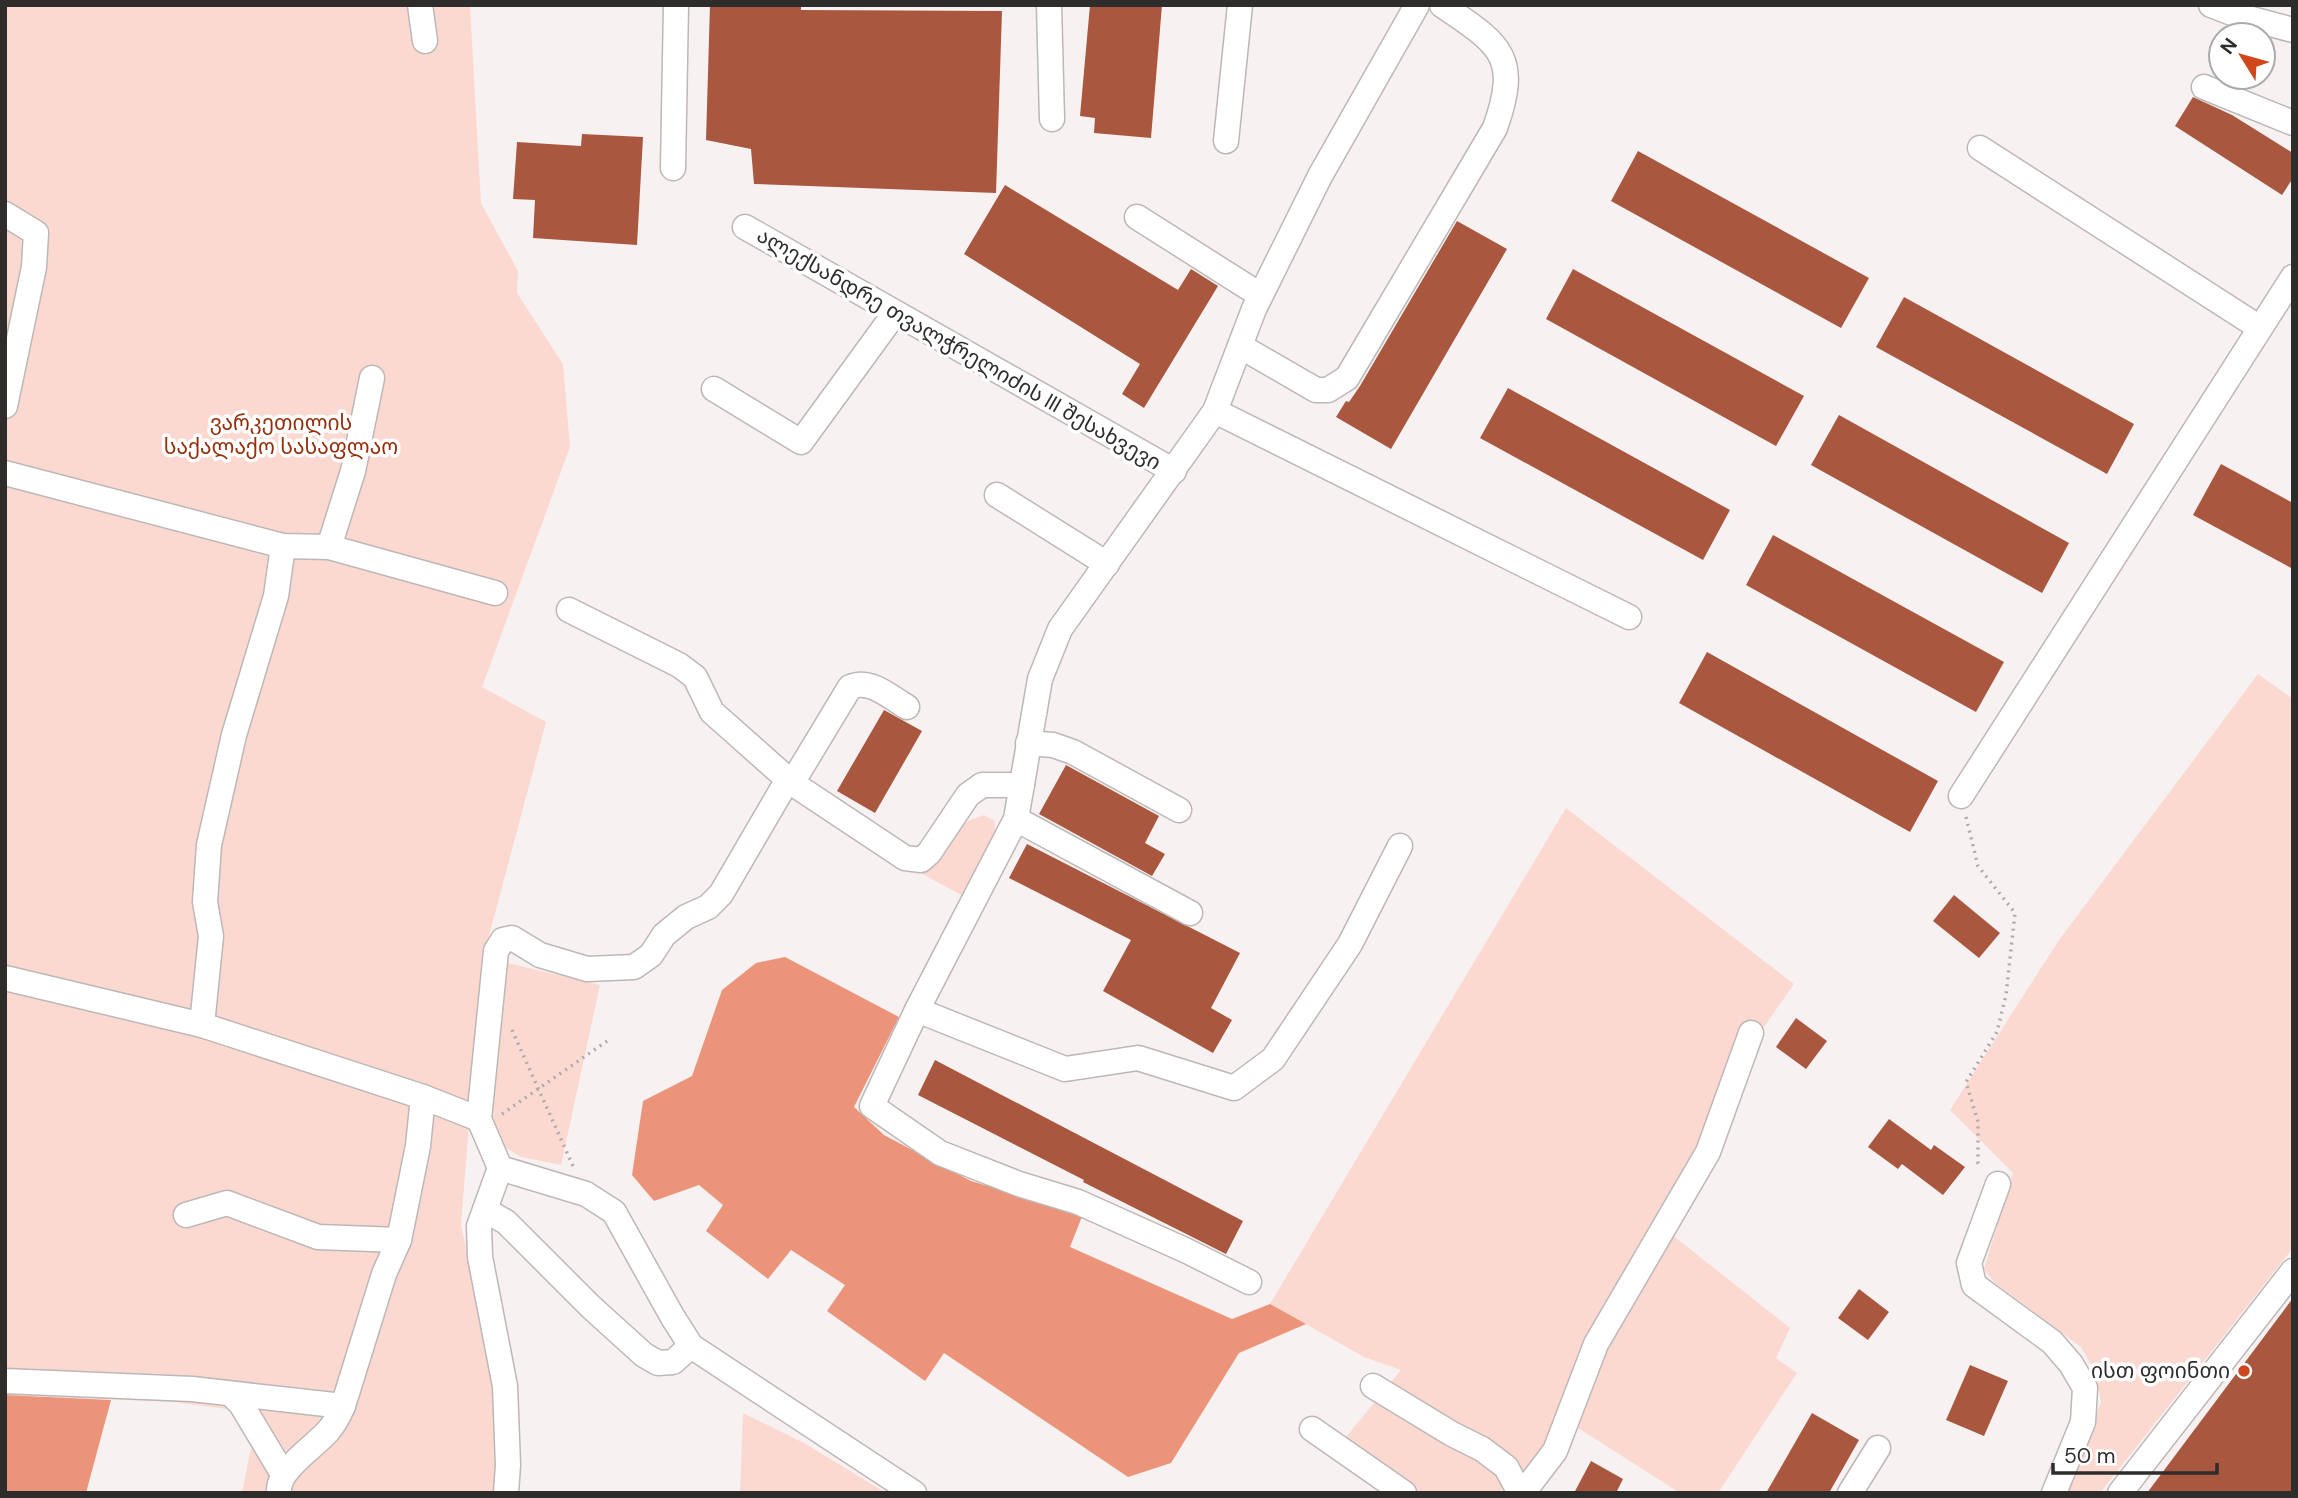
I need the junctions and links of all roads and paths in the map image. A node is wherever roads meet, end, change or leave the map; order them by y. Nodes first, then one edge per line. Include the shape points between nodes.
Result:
1 (420, 5) edge
2 (676, 5) edge
3 (1049, 5) edge
4 (1240, 5) edge
5 (1417, 5) edge
6 (1442, 5) edge
7 (2211, 5) edge
8 (2293, 30) edge
9 (425, 41) dead end
10 (2204, 87) dead end
11 (1052, 119) dead end
12 (2293, 123) edge
13 (1226, 141) dead end
14 (1980, 148) dead end
15 (673, 168) dead end
16 (5, 214) edge
17 (1137, 218) dead end
18 (745, 227) dead end
19 (2293, 276) edge
20 (1260, 295) junction
21 (895, 313) junction
22 (2260, 328) junction
23 (1240, 346) junction
24 (372, 378) dead end
25 (714, 389) dead end
26 (5, 406) edge
27 (1214, 411) junction
28 (1174, 471) junction
29 (5, 473) edge
30 (997, 495) dead end
31 (283, 546) junction
32 (329, 547) junction
33 (1107, 564) junction
34 (495, 593) dead end
35 (569, 610) dead end
36 (1629, 617) dead end
37 (907, 708) dead end
38 (1028, 743) junction
39 (792, 783) junction
40 (1022, 785) junction
41 (1961, 796) joint
42 (1179, 810) dead end
43 (1016, 819) junction
44 (1400, 846) dead end
45 (1190, 913) dead end
46 (5, 978) edge
47 (917, 1010) junction
48 (202, 1025) junction
49 (510, 1026) dead end
50 (1751, 1033) dead end
51 (607, 1041) dead end
52 (538, 1088) junction
53 (423, 1097) junction
54 (481, 1123) junction
55 (500, 1168) junction
56 (1998, 1184) joint
57 (586, 1194) junction
58 (485, 1210) junction
59 (186, 1215) dead end
60 (399, 1240) junction
61 (2293, 1271) edge
62 (1249, 1282) dead end
63 (691, 1346) junction
64 (5, 1381) edge
65 (1373, 1387) dead end
66 (231, 1394) junction
67 (343, 1406) junction
68 (1312, 1429) dead end
69 (1878, 1448) dead end
70 (281, 1484) edge
71 (506, 1493) edge
72 (914, 1493) edge
73 (1404, 1493) edge
74 (1522, 1493) edge
75 (1850, 1493) edge
76 (2054, 1493) edge
77 (2120, 1493) edge

1 - 9 street
2 - 15 street
3 - 11 street
4 - 13 street
5 - 20 street, ალექსანდრე თვალჭრელიძის III შესახვევი via 1320,176
6 - 23 street via 1487,36 1501,52 1505,99 1495,128 1347,378 1328,390 1316,390
7 - 8 street
10 - 12 street
14 - 22 street
16 - 26 street via 36,233 34,267
17 - 20 street
18 - 21 street, ალექსანდრე თვალჭრელიძის III შესახვევი
19 - 22 street
20 - 23 street, ალექსანდრე თვალჭრელიძის III შესახვევი
21 - 25 street via 801,442
21 - 28 street, ალექსანდრე თვალჭრელიძის III შესახვევი
22 - 41 street
23 - 27 street, ალექსანდრე თვალჭრელიძის III შესახვევი
24 - 32 street via 353,471
27 - 28 street, ალექსანდრე თვალჭრელიძის III შესახვევი
27 - 36 street
28 - 33 street, ალექსანდრე თვალჭრელიძის III შესახვევი
29 - 31 street
30 - 33 street
31 - 32 street
31 - 48 street via 276,596 234,735 209,845 205,902 211,936
32 - 34 street
33 - 38 street, ალექსანდრე თვალჭრელიძის III შესახვევი via 1060,629 1040,679
35 - 39 street via 680,664 695,677 712,712
37 - 39 street via 866,684 850,687
38 - 40 street, ალექსანდრე თვალჭრელიძის III შესახვევი
38 - 42 street via 1073,752
39 - 40 street via 905,858 920,860 968,795 982,785
39 - 54 street via 779,792 721,894 708,908 686,917 664,935 651,955 634,967 587,970 540,955 512,938 503,940 496,951
40 - 43 street, ალექსანდრე თვალჭრელიძის III შესახვევი
41 - 56 path via 1978,866 2015,914 1997,1032 1966,1082 1978,1122 1978,1163
43 - 45 street
43 - 47 street, ალექსანდრე თვალჭრელიძის III შესახვევი
44 - 47 street via 1350,944 1273,1059 1234,1088 1138,1058 1065,1069
46 - 48 street
47 - 62 street, ალექსანდრე თვალჭრელიძის III შესახვევი via 872,1106 940,1153 1078,1202
48 - 53 street
49 - 52 path
50 - 74 street via 1708,1152 1596,1345 1555,1451
51 - 52 path
52 - 54 path
52 - 57 path
53 - 54 street
53 - 60 street
54 - 55 street
55 - 57 street
55 - 58 street
56 - 76 street via 1969,1263 1974,1285 2052,1342 2085,1388 2083,1422
57 - 63 street via 614,1212
58 - 63 street via 506,1222 644,1355 658,1363 673,1362
58 - 71 street via 479,1226 481,1257 505,1385
59 - 60 street via 226,1203 318,1237
60 - 67 street
61 - 77 street
63 - 72 street
64 - 66 street
65 - 74 street via 1482,1449 1506,1467
66 - 67 street
66 - 70 street via 241,1404
67 - 70 street via 328,1431
68 - 73 street
69 - 75 street

